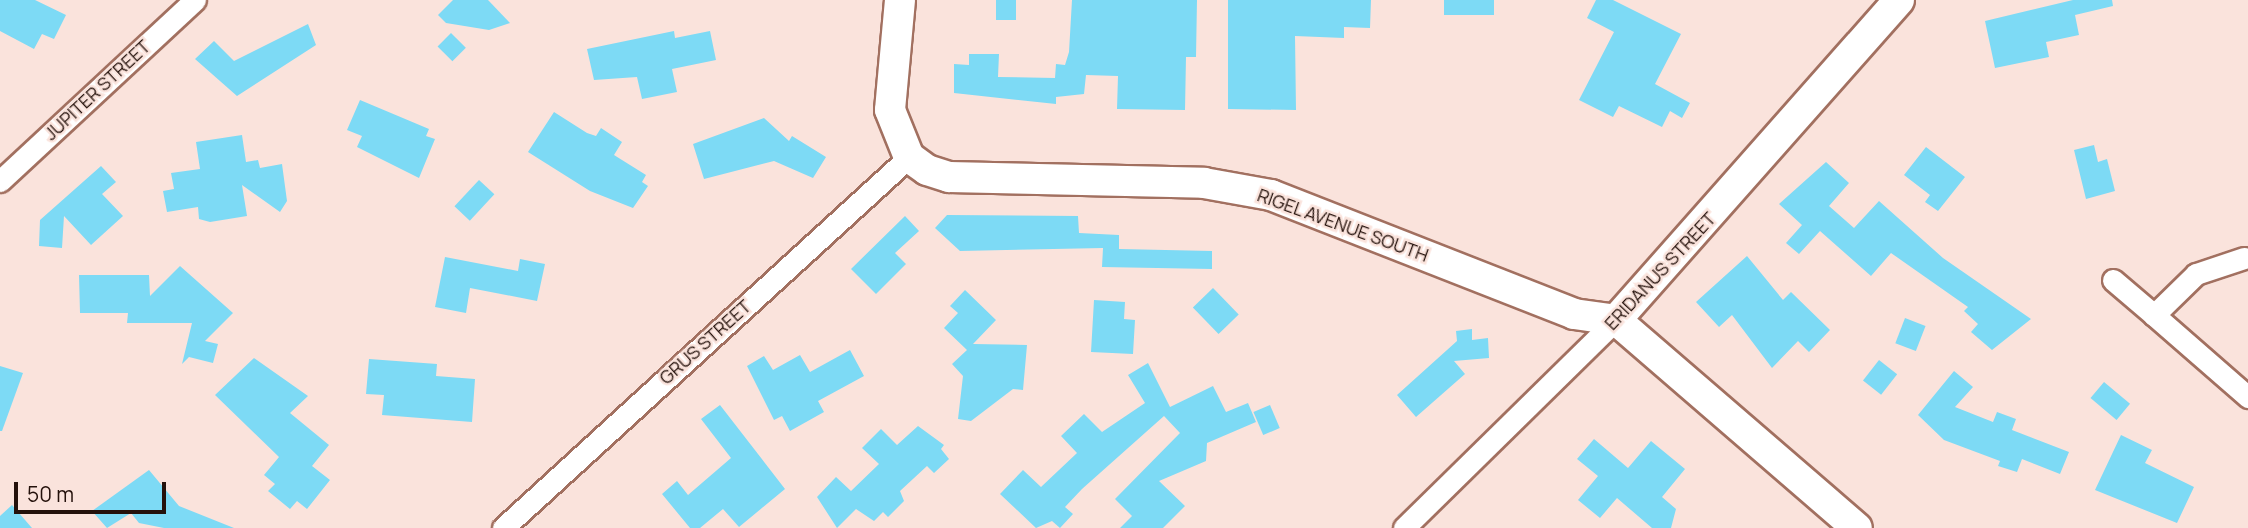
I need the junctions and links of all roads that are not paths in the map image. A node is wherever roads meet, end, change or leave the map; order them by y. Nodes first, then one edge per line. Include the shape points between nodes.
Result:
1 (195, 0) edge
2 (900, 0) edge
3 (1899, 0) edge
4 (909, 157) junction
5 (0, 181) edge
6 (2244, 258) dead end
7 (2113, 280) dead end
8 (2154, 315) junction
9 (1616, 320) junction
10 (2248, 397) edge
11 (503, 528) edge
12 (1404, 528) edge
13 (1857, 528) edge

1 - 5 street, JUPITER STREET
2 - 4 main road via 890,110
3 - 9 main road, ERIDANUS STREET
4 - 9 main road, RIGEL AVENUE SOUTH via 949,177 1204,183 1271,195 1574,314
4 - 11 street, GRUS STREET
6 - 8 street via 2196,274
7 - 8 street
8 - 10 street
9 - 12 street, ERIDANUS STREET
9 - 13 main road

